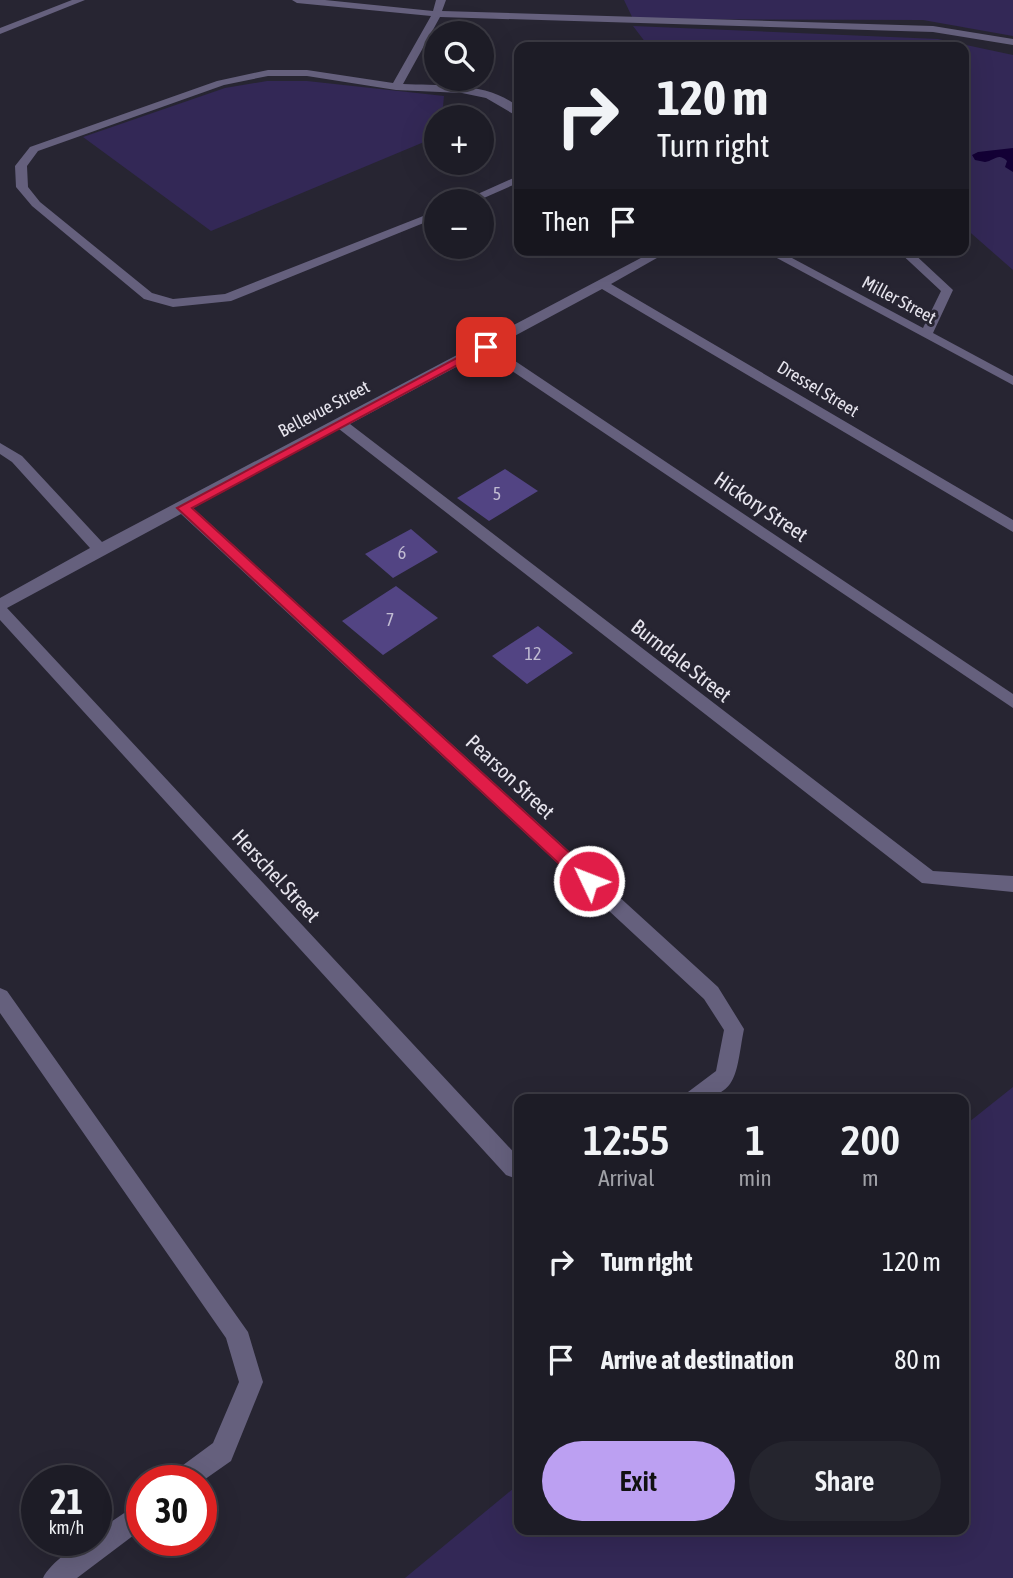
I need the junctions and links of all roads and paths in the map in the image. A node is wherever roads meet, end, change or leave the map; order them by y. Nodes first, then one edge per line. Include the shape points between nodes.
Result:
1 (80, 0) edge
2 (297, 0) edge
3 (441, 0) edge
4 (437, 14) junction
5 (2, 28) edge
6 (1013, 42) edge
7 (396, 87) junction
8 (514, 109) edge
9 (514, 181) edge
10 (494, 190) edge
11 (424, 220) edge
12 (654, 256) edge
13 (654, 256) edge
14 (779, 256) edge
15 (910, 256) edge
16 (603, 284) junction
17 (926, 335) junction
18 (486, 347) junction
19 (1013, 381) edge
20 (341, 424) junction
21 (0, 447) edge
22 (183, 508) junction
23 (1013, 527) edge
24 (100, 549) junction
25 (0, 605) edge
26 (1013, 702) edge
27 (1013, 884) edge
28 (0, 997) edge
29 (702, 1094) edge
30 (514, 1165) edge
31 (204, 1465) edge
32 (126, 1525) edge
33 (56, 1578) edge

1 - 5 street
2 - 4 street
3 - 4 street
4 - 6 street via 933,29
4 - 7 street
7 - 8 street via 462,90 489,96
7 - 11 street via 307,73 268,73 221,83 34,149 21,166 22,187 36,204 148,296 173,303 227,298
9 - 10 street
12 - 16 street
13 - 24 street, Bellevue Street
14 - 17 street, Miller Street
15 - 17 street via 947,290
16 - 18 street
16 - 23 street, Dressel Street
17 - 19 street, Miller Street
18 - 20 street
18 - 26 street, Hickory Street
20 - 22 street
20 - 27 street, Burndale Street via 929,878
21 - 24 street via 17,459
22 - 24 street
22 - 29 street, Pearson Street via 710,993 734,1029 725,1076
24 - 25 street
25 - 30 street, Herschel Street
28 - 31 street via 236,1332 251,1382 222,1452
32 - 33 street

